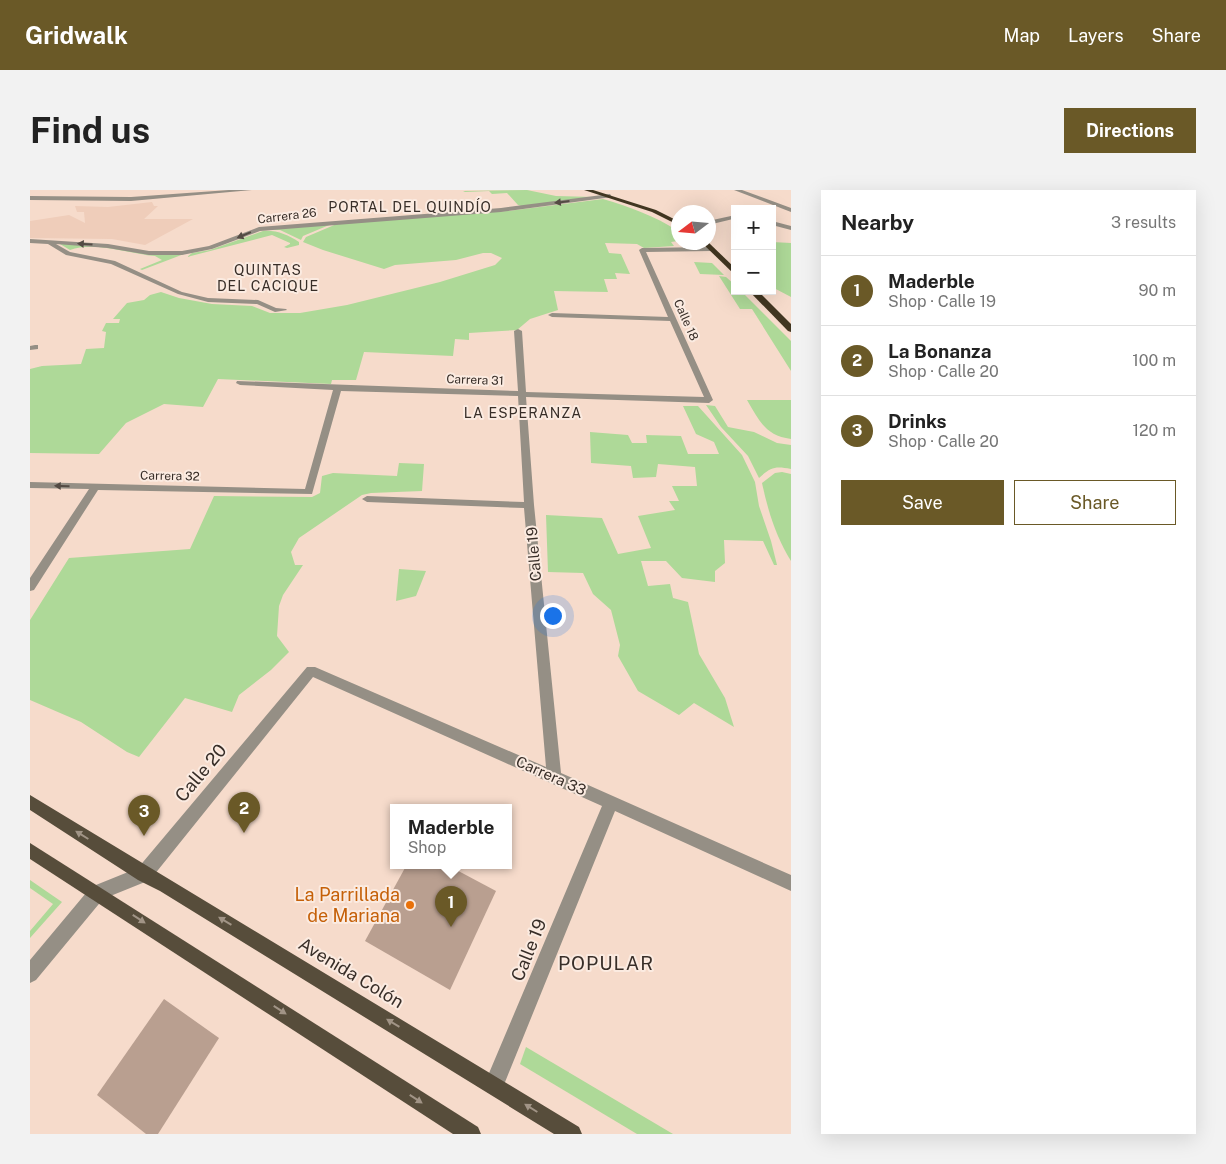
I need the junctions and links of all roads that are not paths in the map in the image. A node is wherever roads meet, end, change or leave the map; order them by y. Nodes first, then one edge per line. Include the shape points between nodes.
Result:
1 (249, 190) edge
2 (587, 190) edge
3 (737, 190) edge
4 (610, 196) junction
5 (30, 198) edge
6 (791, 210) edge
7 (731, 218) edge
8 (671, 220) edge
9 (716, 221) edge
10 (776, 224) edge
11 (791, 228) edge
12 (30, 241) edge
13 (44, 241) junction
14 (671, 250) edge
15 (712, 250) edge
16 (731, 269) edge
17 (757, 295) edge
18 (284, 310) dead end
19 (552, 315) dead end
20 (674, 319) junction
21 (791, 329) edge
22 (518, 331) dead end
23 (240, 383) dead end
24 (338, 388) junction
25 (522, 393) junction
26 (709, 400) joint
27 (30, 486) edge
28 (95, 487) junction
29 (367, 499) dead end
30 (530, 505) junction
31 (30, 587) edge
32 (311, 671) joint
33 (554, 777) junction
34 (30, 802) edge
35 (611, 802) junction
36 (30, 850) edge
37 (144, 874) junction
38 (791, 883) edge
39 (98, 893) junction
40 (30, 974) edge
41 (494, 1085) junction
42 (471, 1134) edge
43 (572, 1134) edge

1 - 5 street via 131,199
2 - 4 highway
3 - 6 street
4 - 8 highway
4 -> 13 street, Carrera 26 via 501,210 259,229 210,248 182,253 149,253
7 - 9 street
10 - 11 street
12 - 13 street, Carrera 26
13 - 18 street via 68,254 113,262 180,293 208,300 258,302 275,310
14 - 20 street, Calle 18 via 642,250
15 - 16 highway
17 - 21 highway
19 - 20 street
20 - 26 street, Calle 18
22 - 25 street, Calle 19
23 - 24 street, Carrera 31
24 - 25 street, Carrera 31
24 - 28 street, Carrera 32 via 309,492
25 - 26 street, Carrera 31
25 - 30 street, Calle 19
28 -> 27 street, Carrera 32
28 - 31 street
29 - 30 street
30 - 33 street, Calle 19
32 - 33 street, Carrera 33
32 - 37 street, Calle 20
33 - 35 street, Carrera 33
37 -> 34 main road, Avenida Colón
35 - 38 street, Carrera 33
35 - 41 street, Calle 19
36 - 39 main road
37 - 39 street, Calle 20
41 -> 37 main road, Avenida Colón
39 - 40 street, Calle 20
39 -> 42 main road
43 -> 41 main road, Avenida Colón

